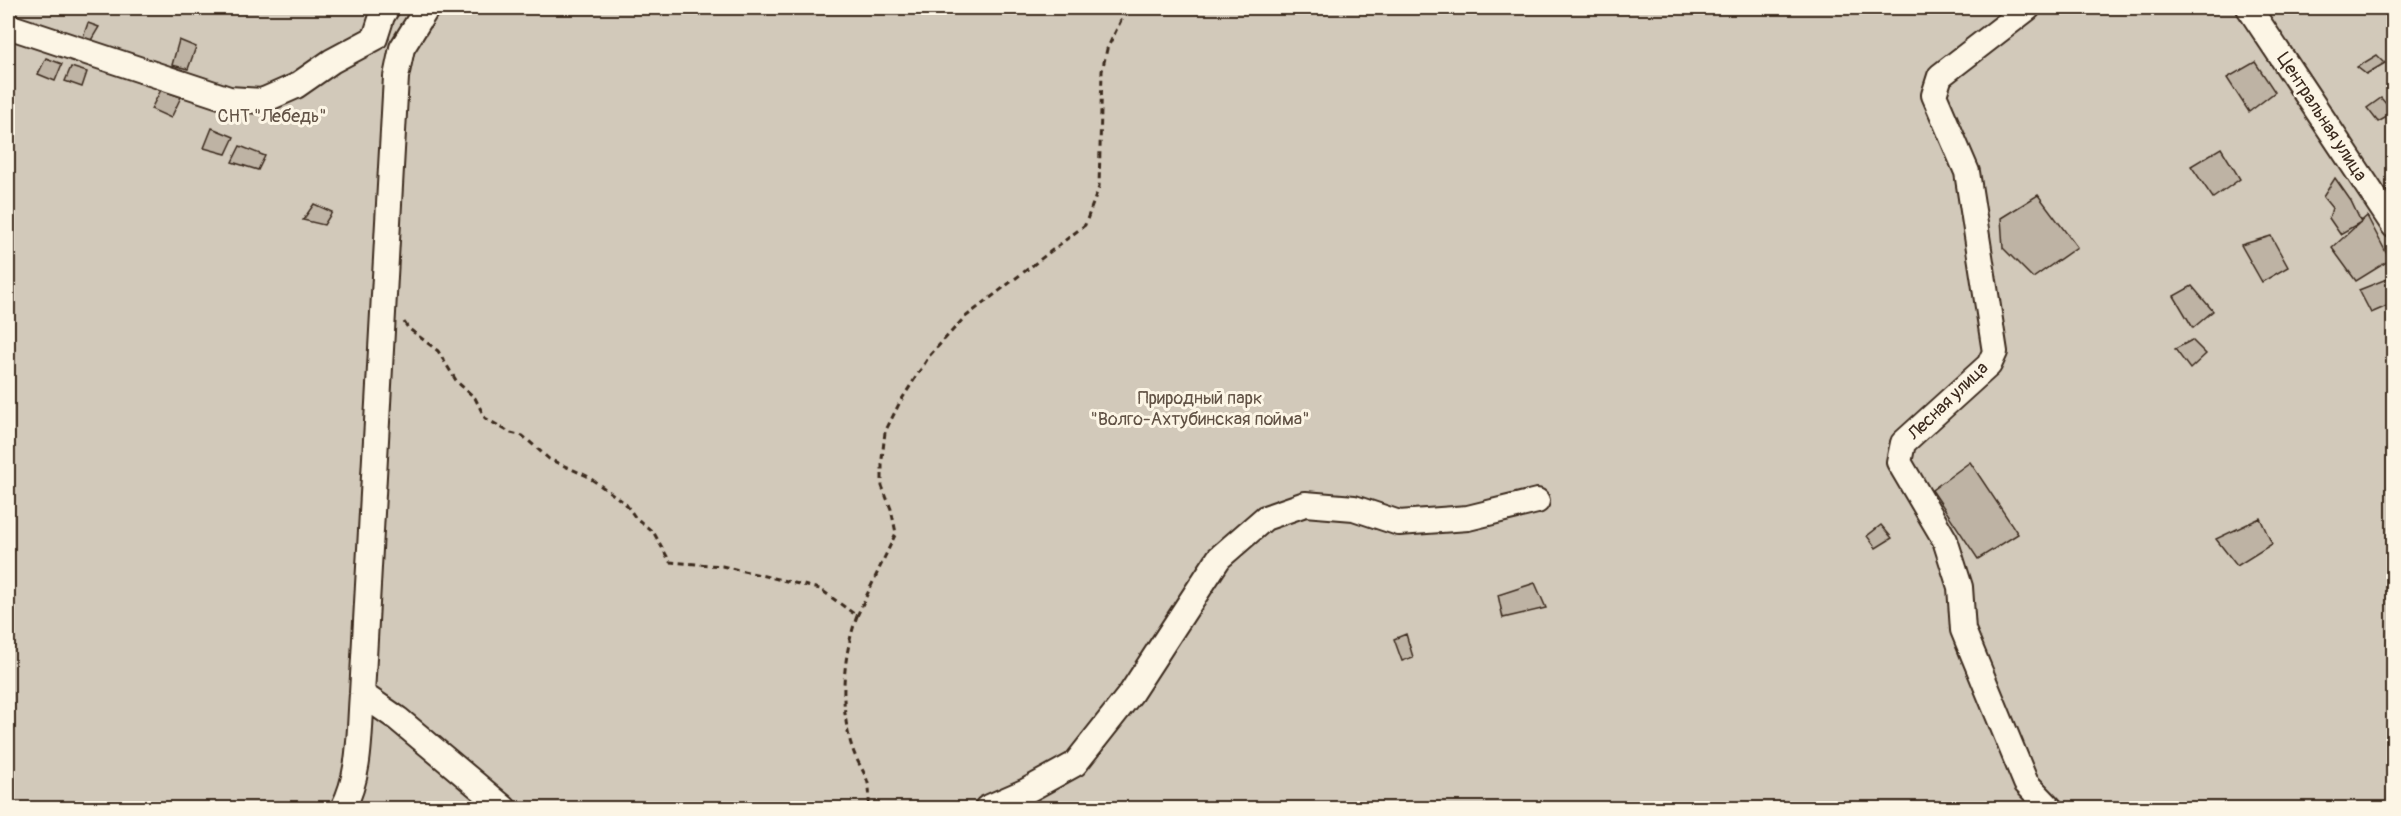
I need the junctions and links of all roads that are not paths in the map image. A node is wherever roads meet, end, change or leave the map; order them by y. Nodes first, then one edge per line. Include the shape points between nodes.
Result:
1 (387, 8) edge
2 (427, 8) edge
3 (2028, 8) edge
4 (2249, 8) edge
5 (8, 26) edge
6 (375, 38) junction
7 (402, 48) junction
8 (2394, 226) edge
9 (1537, 501) dead end
10 (362, 694) junction
11 (343, 808) edge
12 (504, 808) edge
13 (987, 808) edge
14 (2050, 808) edge

1 - 6 street
2 - 7 street
3 - 14 street, Лесная улица via 1940,76 1934,96 1967,172 1995,352 1989,364 1903,443 1899,462 1945,540 1960,587 1963,630 2026,783
4 - 8 street, Центральная улица
5 - 6 street via 229,99 262,101 296,86
6 - 7 street
7 - 10 street via 396,77
9 - 13 street via 1468,518 1399,523 1354,508 1305,504 1265,518 1219,558 1131,693 1075,764
10 - 11 street via 356,768
10 - 12 street via 398,719

